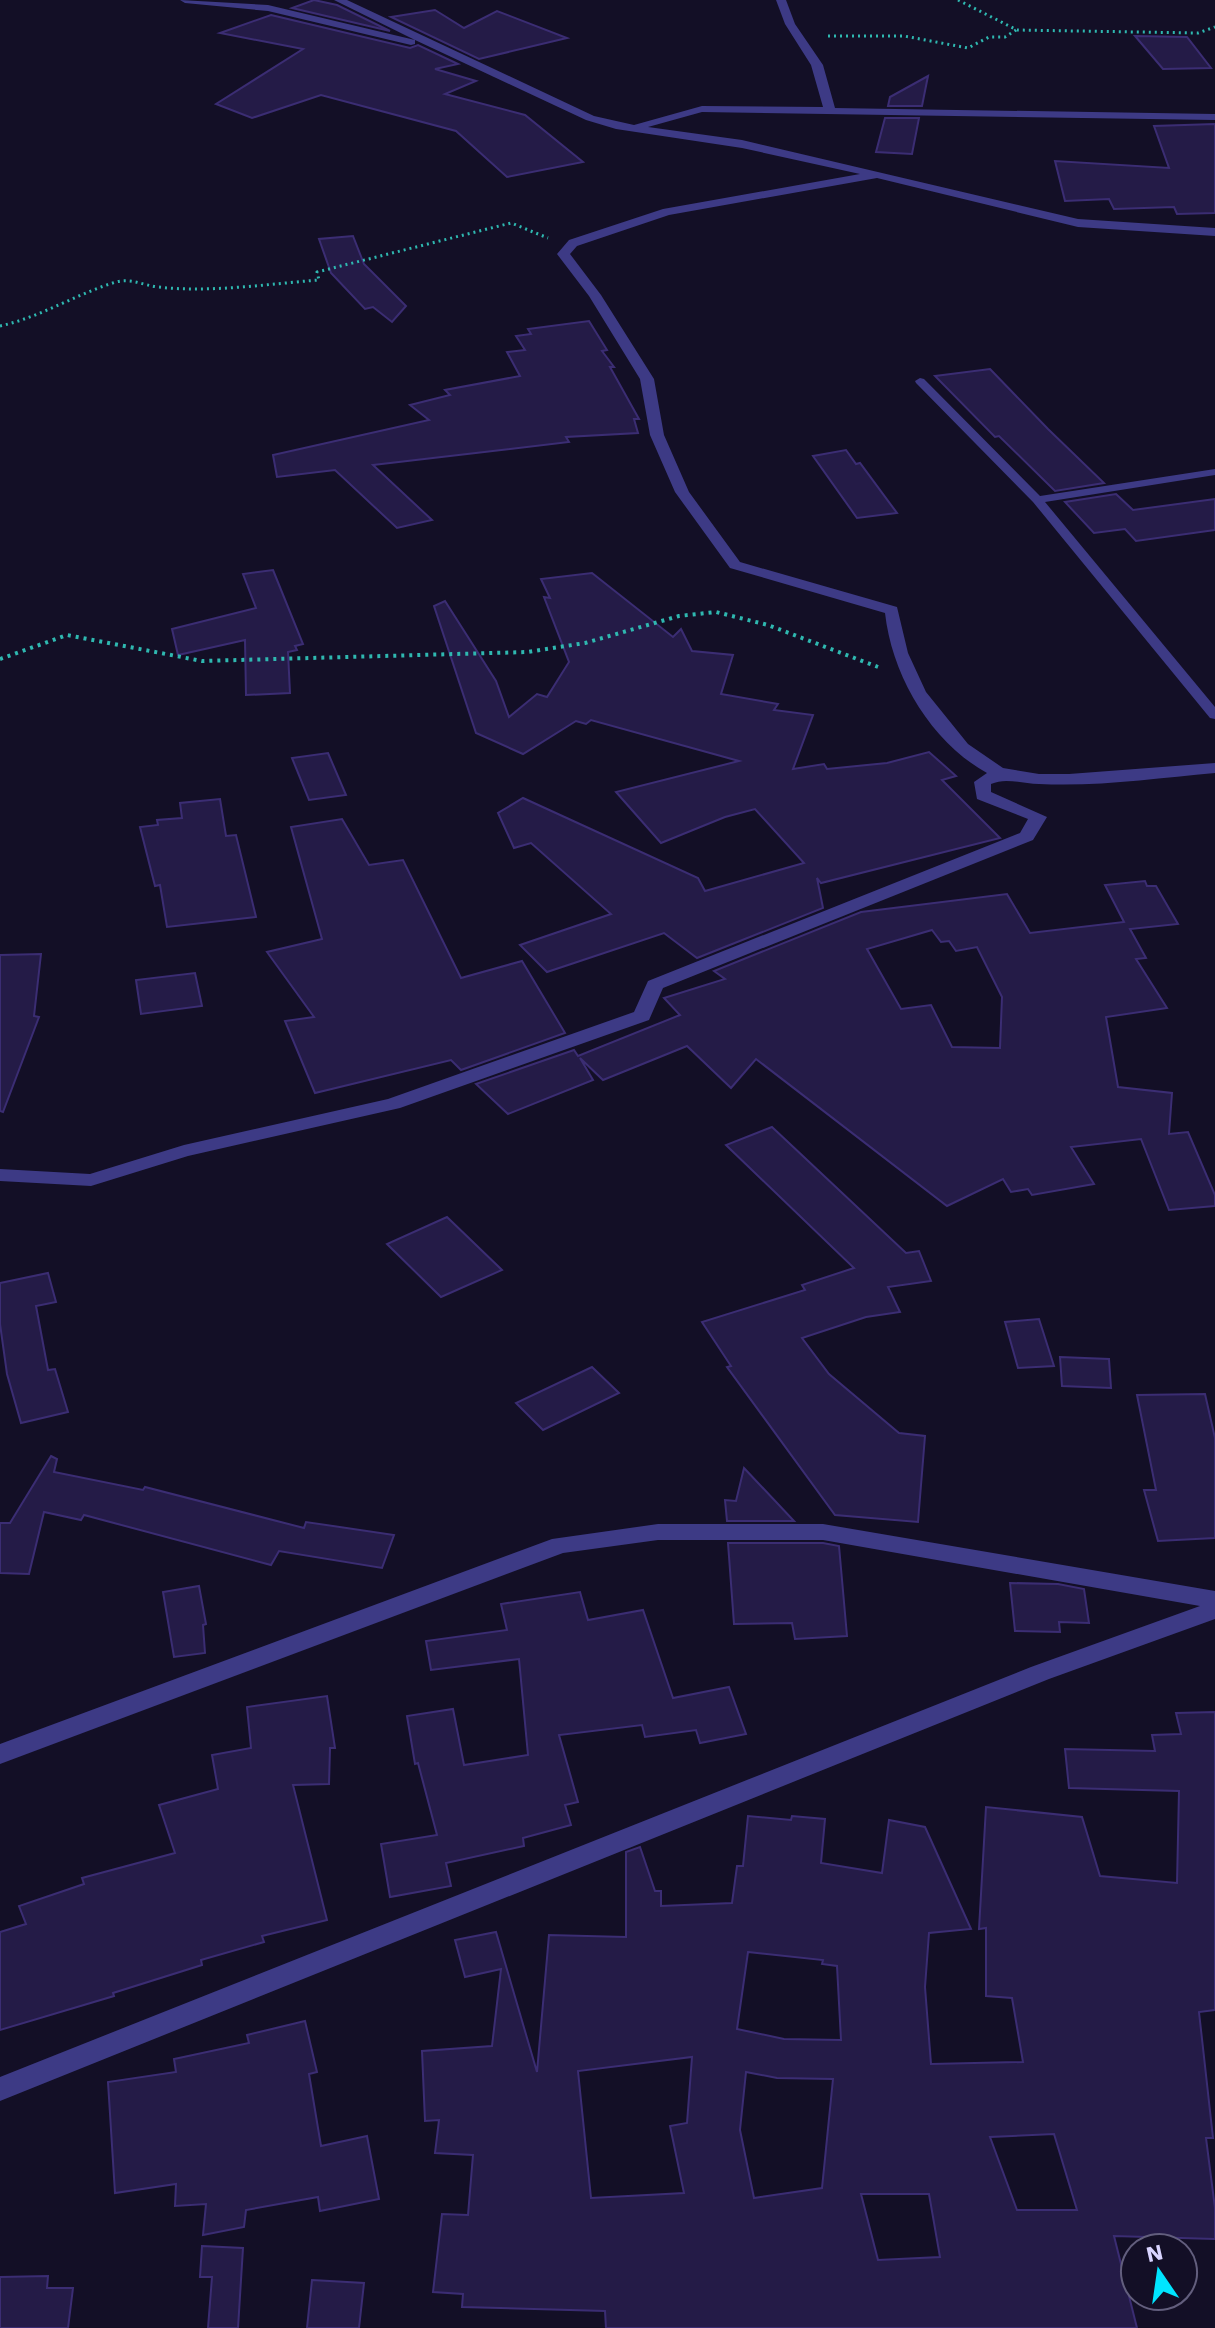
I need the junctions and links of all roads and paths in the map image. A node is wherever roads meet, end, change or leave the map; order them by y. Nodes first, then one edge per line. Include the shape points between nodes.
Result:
1 (185, 0) edge
2 (339, 0) edge
3 (781, 0) edge
4 (958, 0) edge
5 (1215, 27) edge
6 (1017, 30) junction
7 (794, 31) junction
8 (435, 44) junction
9 (830, 111) junction
10 (1215, 117) edge
11 (631, 128) junction
12 (878, 174) junction
13 (1215, 232) edge
14 (563, 254) junction
15 (0, 326) edge
16 (920, 381) dead end
17 (1215, 472) edge
18 (1037, 500) junction
19 (0, 659) edge
20 (910, 680) junction
21 (1215, 715) edge
22 (1215, 768) edge
23 (999, 774) junction
24 (0, 1175) edge
25 (1215, 1600) edge
26 (1215, 1610) edge
27 (0, 1754) edge
28 (0, 2089) edge

1 - 8 street via 268,8
2 - 8 street
3 - 7 street
4 - 6 path
5 - 6 path via 1198,33
6 - 7 path via 968,48 904,36
7 - 9 street via 817,65
8 - 11 street via 590,118
9 - 10 street
9 - 11 street via 702,109
11 - 12 street via 742,144
12 - 13 street via 1078,223
12 - 14 street via 667,212 573,243
14 - 15 path via 546,236 511,223 317,272 319,280 156,287 136,280 117,282
14 - 20 street via 647,379 657,435 682,492 735,565 892,610
16 - 18 lane
17 - 18 lane
18 - 21 lane
19 - 20 path via 67,635 202,661 528,652 716,612 768,625
20 - 23 street via 958,745
22 - 23 street via 1055,780
23 - 24 street via 982,782 983,795 1038,817 1027,836 655,985 642,1016 393,1104 184,1151 91,1180
25 - 27 street via 823,1532 658,1532 560,1545
26 - 28 street via 1040,1673

